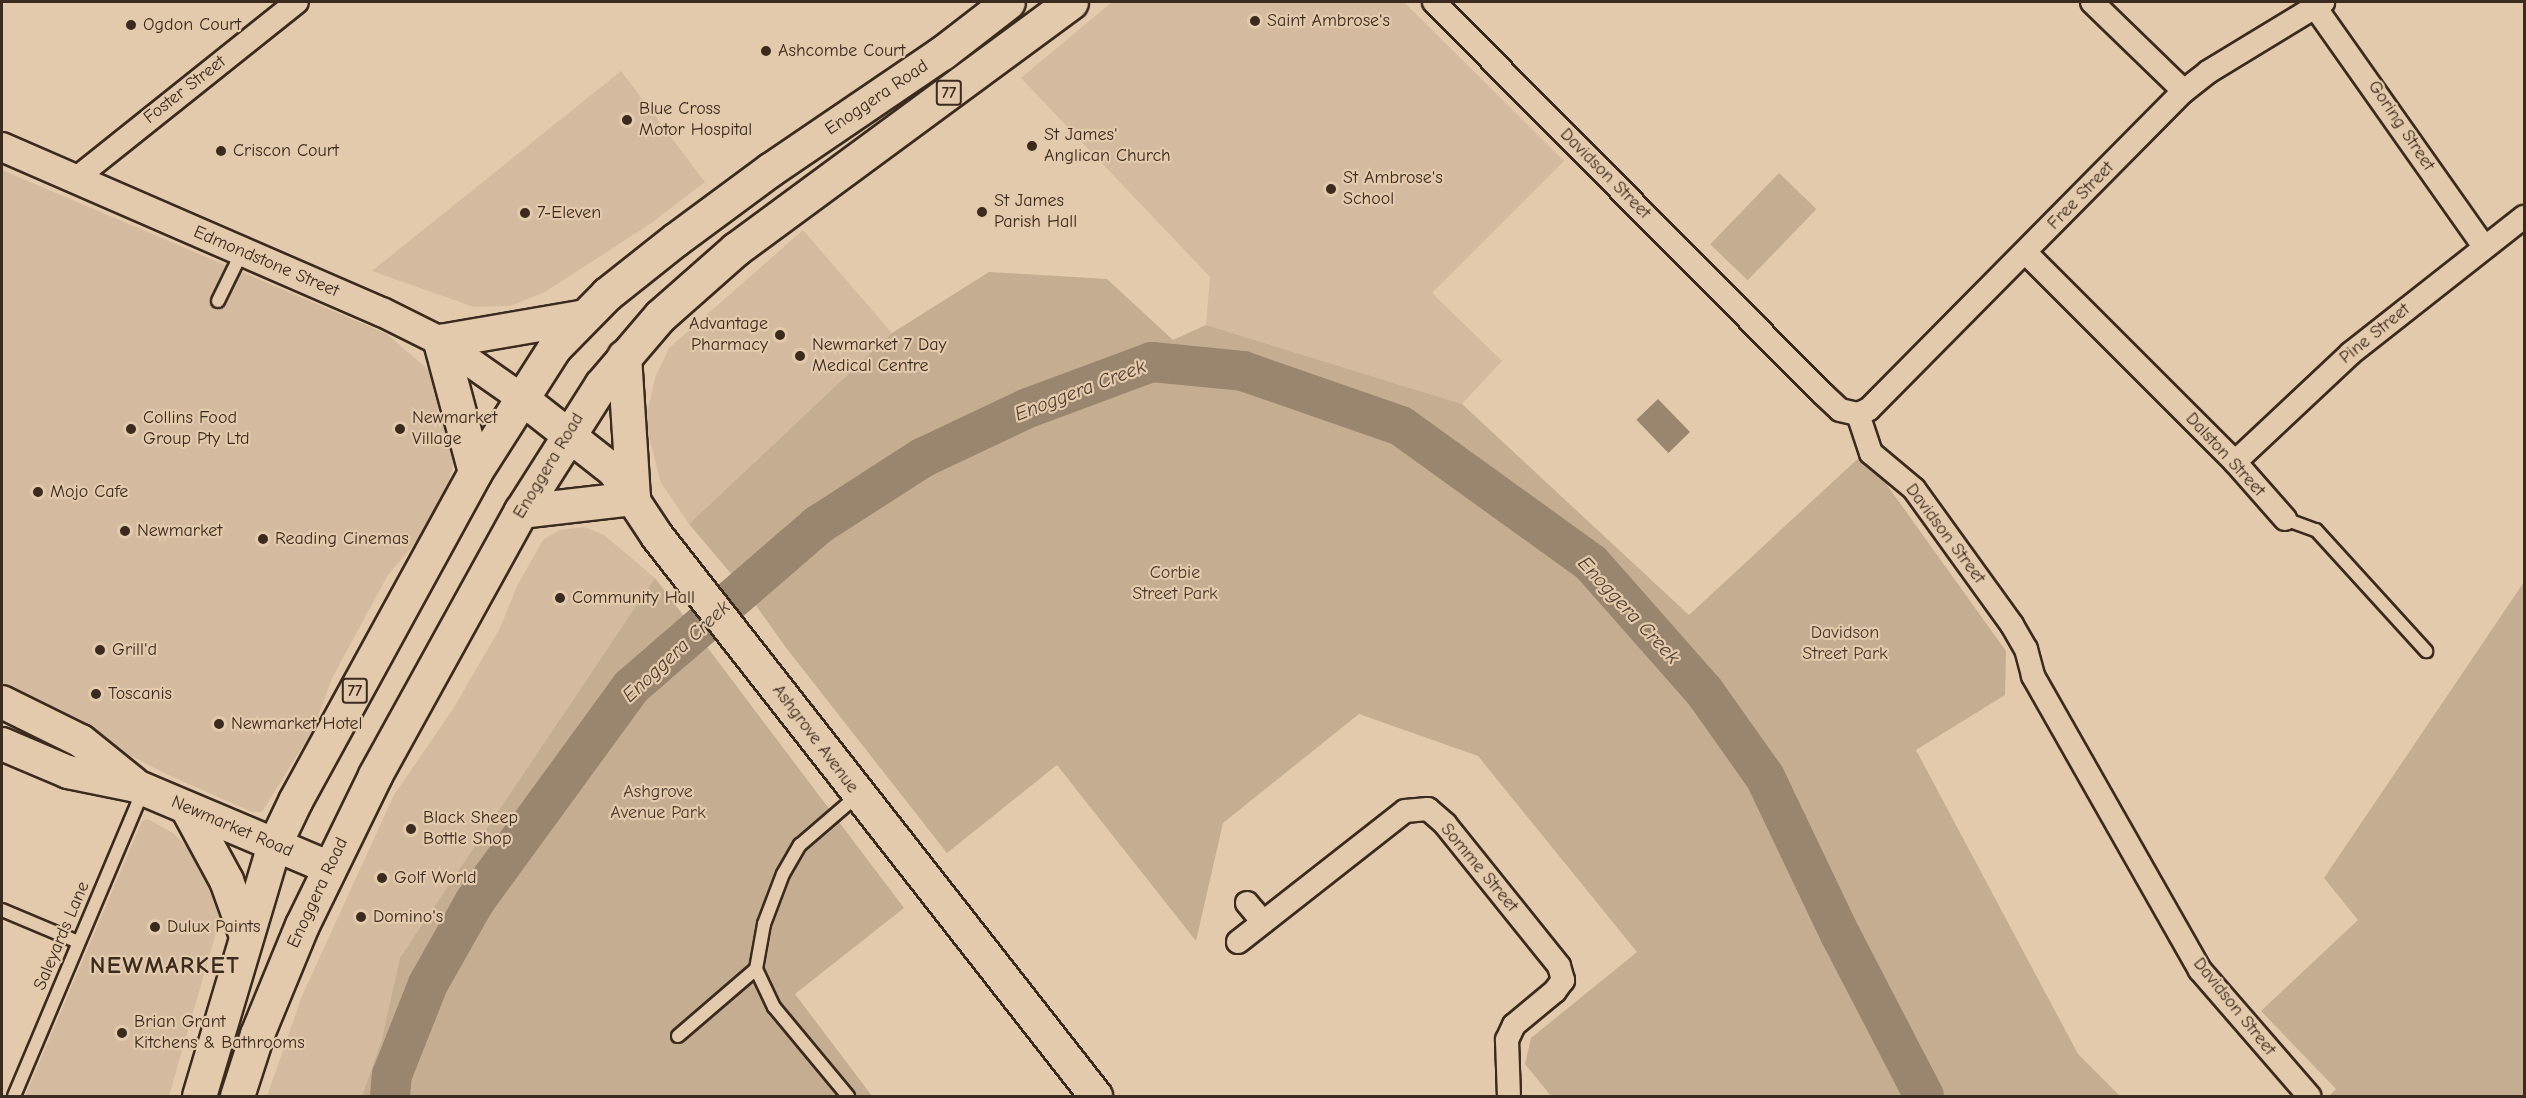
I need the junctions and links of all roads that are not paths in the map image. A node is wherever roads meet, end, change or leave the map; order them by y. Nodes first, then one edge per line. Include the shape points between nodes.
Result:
1 (297, 2) edge
2 (1008, 2) edge
3 (1071, 2) edge
4 (1434, 2) edge
5 (2092, 2) edge
6 (2319, 4) edge
7 (2184, 91) junction
8 (2, 147) edge
9 (74, 180) junction
10 (2524, 218) edge
11 (2484, 247) junction
12 (242, 252) junction
13 (2026, 253) junction
14 (218, 301) dead end
15 (584, 316) junction
16 (440, 341) junction
17 (624, 356) junction
18 (520, 397) junction
19 (1858, 414) junction
20 (568, 433) junction
21 (2235, 462) junction
22 (475, 472) junction
23 (633, 498) junction
24 (521, 511) junction
25 (2285, 519) joint
26 (2426, 651) dead end
27 (2, 702) edge
28 (2, 744) edge
29 (140, 788) junction
30 (858, 795) junction
31 (188, 810) junction
32 (274, 845) junction
33 (328, 867) junction
34 (1247, 903) dead end
35 (2, 910) edge
36 (1263, 922) junction
37 (246, 936) junction
38 (78, 942) junction
39 (1238, 942) dead end
40 (756, 969) junction
41 (678, 1036) dead end
42 (14, 1096) edge
43 (199, 1096) edge
44 (237, 1096) edge
45 (848, 1096) edge
46 (1096, 1096) edge
47 (1509, 1096) edge
48 (2309, 1096) edge

1 - 9 street, Foster Street
2 - 15 main road, Enoggera Road / 77 via 942,53 771,169 635,272
3 - 17 main road, Enoggera Road / 77 via 751,237 676,301
4 - 19 street, Davidson Street via 1823,394 1840,410
5 - 7 street
6 - 7 street, Free Street
6 - 11 street, Goring Street
7 - 13 street, Free Street
8 - 9 street, Edmondstone Street
9 - 12 street, Edmondstone Street
10 - 11 street, Pine Street
11 - 21 street, Pine Street via 2351,353
12 - 14 lane
12 - 16 street, Edmondstone Street
13 - 19 street, Free Street via 1869,409
13 - 21 street, Dalston Street
15 - 16 main road
15 - 18 main road, Enoggera Road / 77 via 554,348
16 - 18 street, Edmondstone Street
16 - 22 main road
17 - 20 main road, Enoggera Road / 77
17 - 23 main road
18 - 20 main road, Ashgrove Avenue
18 - 22 main road, Enoggera Road / 77
19 - 48 street, Davidson Street via 1871,453 1914,489 2012,625 2026,649 2033,676 2200,970
20 - 23 main road, Ashgrove Avenue via 614,471
20 - 24 main road, Enoggera Road / 77
21 - 25 street, Dalston Street
22 - 32 main road, Enoggera Road / 77
23 - 24 main road
23 - 30 main road, Ashgrove Avenue via 682,569
24 - 33 main road, Enoggera Road / 77
25 - 26 lane, Dalston Street via 2316,530
27 - 29 main road, Newmarket Road via 81,741
28 - 29 main road, Newmarket Road via 68,772
29 - 31 main road, Newmarket Road
29 - 38 lane, Saleyards Lane
30 - 40 lane via 800,845 783,874 764,924
30 - 46 main road, Ashgrove Avenue
31 - 32 main road, Newmarket Road
31 - 37 main road via 226,880
32 - 33 main road, Newmarket Road
32 - 37 main road, Enoggera Road / 77
33 - 44 main road, Enoggera Road / 77 via 272,997
34 - 36 street
35 - 38 lane
36 - 39 street, Somme Street
36 - 47 street, Somme Street via 1405,811 1428,809 1445,824 1559,966 1563,980 1514,1025 1507,1040
37 - 43 main road, Enoggera Road / 77
38 - 42 lane, Saleyards Lane
40 - 41 lane
40 - 45 lane via 774,1007

